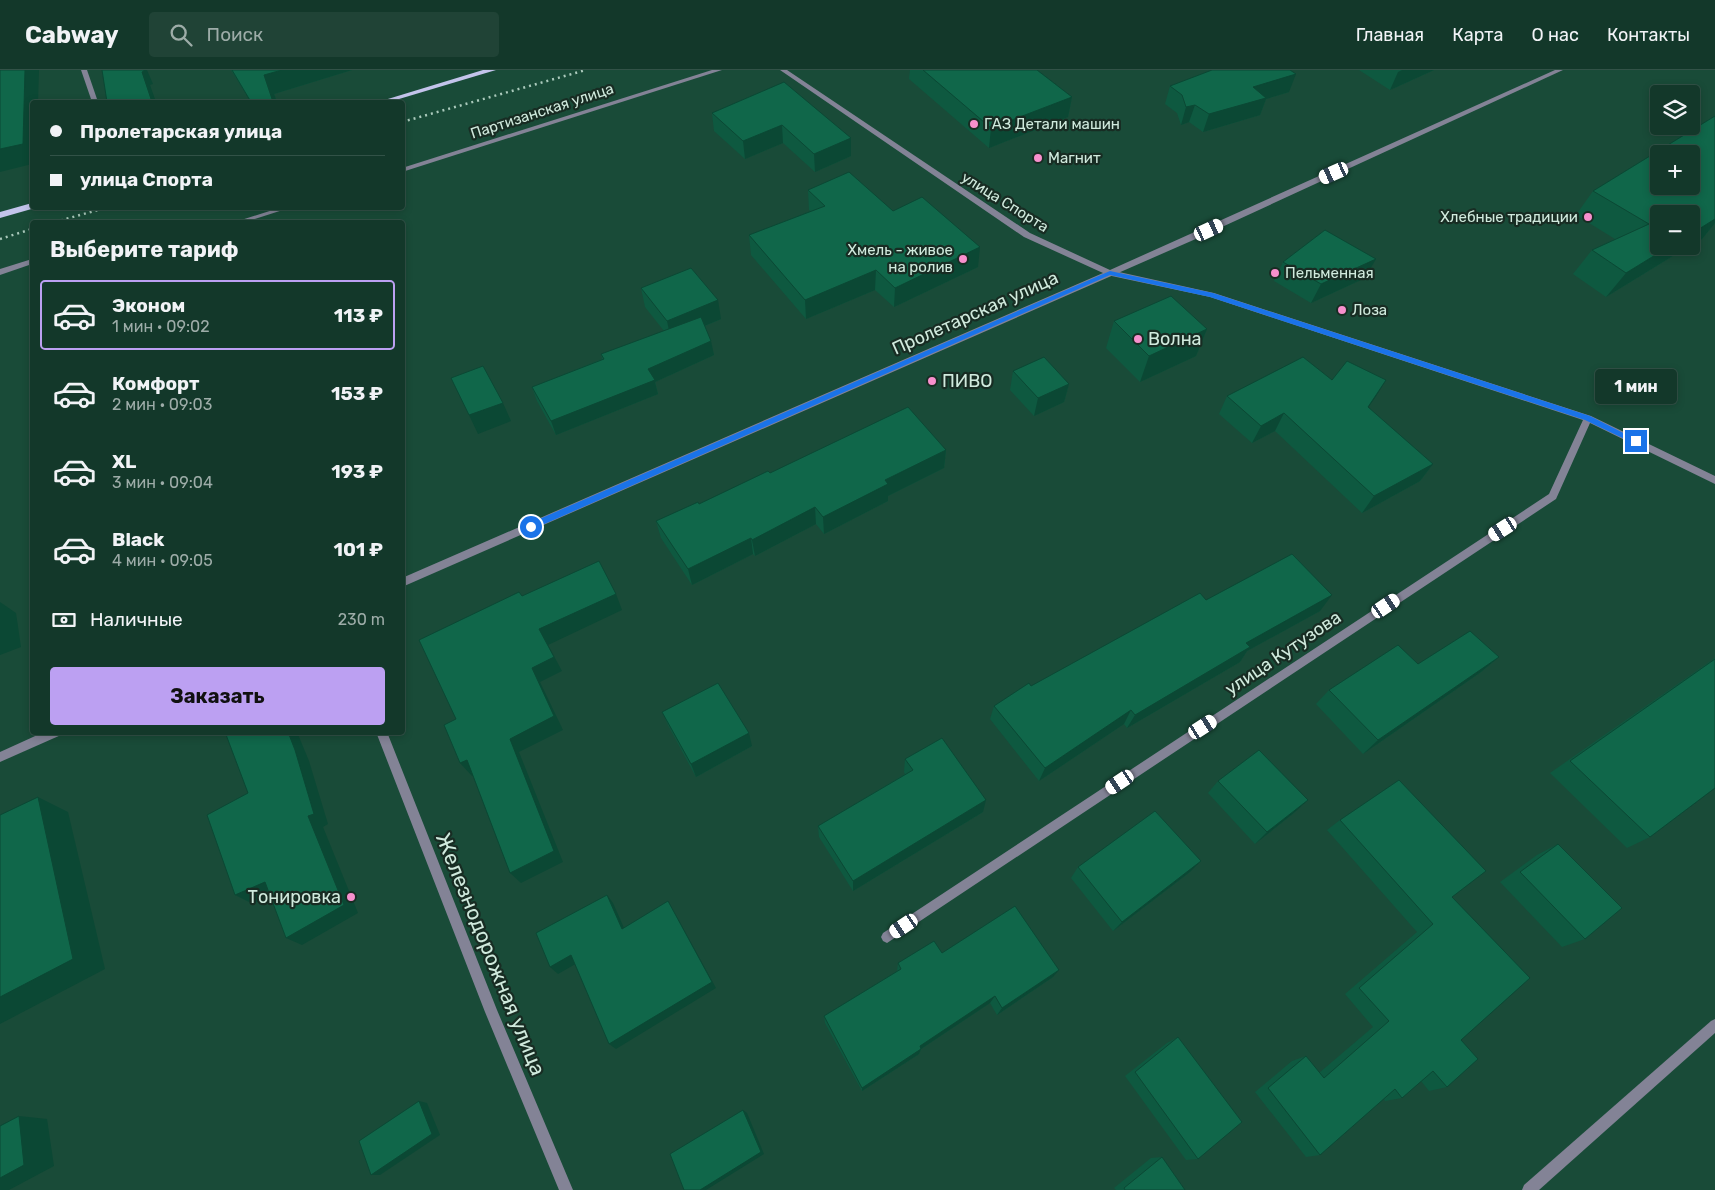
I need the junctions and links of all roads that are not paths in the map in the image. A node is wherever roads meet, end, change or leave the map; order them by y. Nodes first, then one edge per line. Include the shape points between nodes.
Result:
1 (84, 70) edge
2 (492, 70) edge
3 (719, 70) edge
4 (783, 70) edge
5 (1560, 70) edge
6 (94, 100) edge
7 (389, 100) edge
8 (405, 169) edge
9 (30, 207) edge
10 (278, 210) edge
11 (0, 216) edge
12 (246, 220) edge
13 (30, 263) edge
14 (0, 272) edge
15 (1110, 273) junction
16 (1588, 418) junction
17 (1715, 480) edge
18 (405, 582) edge
19 (50, 735) edge
20 (382, 735) edge
21 (0, 758) edge
22 (887, 937) dead end
23 (1715, 1025) edge
24 (566, 1190) edge
25 (1528, 1190) edge

1 - 6 street
2 - 7 main road
3 - 8 street, Партизанская улица
4 - 15 street, улица Спорта via 1027,235
5 - 15 street, Пролетарская улица
9 - 11 main road
10 - 12 street
13 - 14 street
15 - 16 street, улица Спорта via 1211,295
15 - 18 street, Пролетарская улица
16 - 17 street, улица Спорта
16 - 22 street, улица Кутузова via 1553,496
19 - 21 street
20 - 24 street, Железнодорожная улица via 491,1012
23 - 25 street

